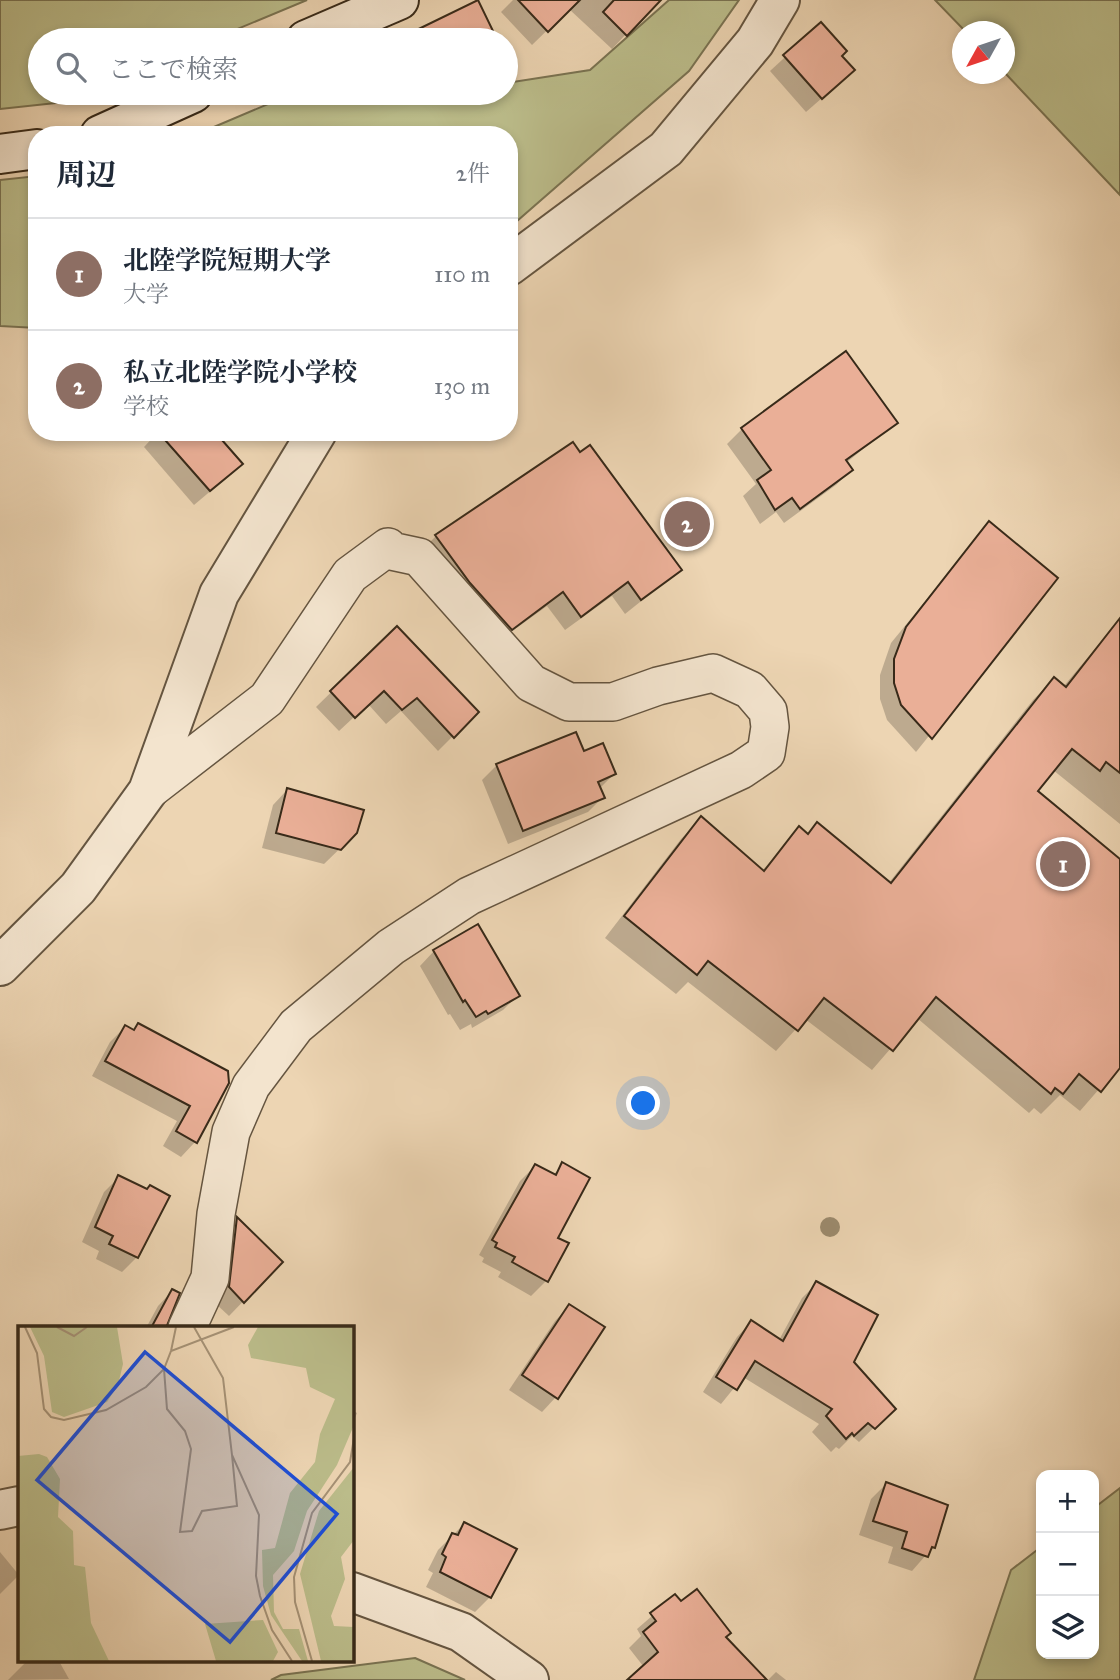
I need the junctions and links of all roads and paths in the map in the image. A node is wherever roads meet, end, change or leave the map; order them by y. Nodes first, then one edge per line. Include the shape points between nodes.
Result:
1 (399, 0) edge
2 (780, 0) edge
3 (334, 28) edge
4 (166, 105) edge
5 (120, 126) edge
6 (28, 150) edge
7 (0, 155) edge
8 (518, 259) edge
9 (312, 441) edge
10 (148, 791) junction
11 (0, 966) edge
12 (188, 1326) edge
13 (354, 1593) edge
14 (529, 1680) edge

1 - 3 street
2 - 8 street via 755,42 666,149
4 - 5 street
6 - 7 street
9 - 10 street via 219,594
10 - 11 street via 78,888
10 - 12 street via 267,699 350,575 388,547 419,557 531,683 569,702 613,702 713,673 750,690 768,711 770,727 766,753 741,771 469,896 391,947 296,1026 251,1086 231,1132 216,1214 211,1278
13 - 14 street via 461,1632

